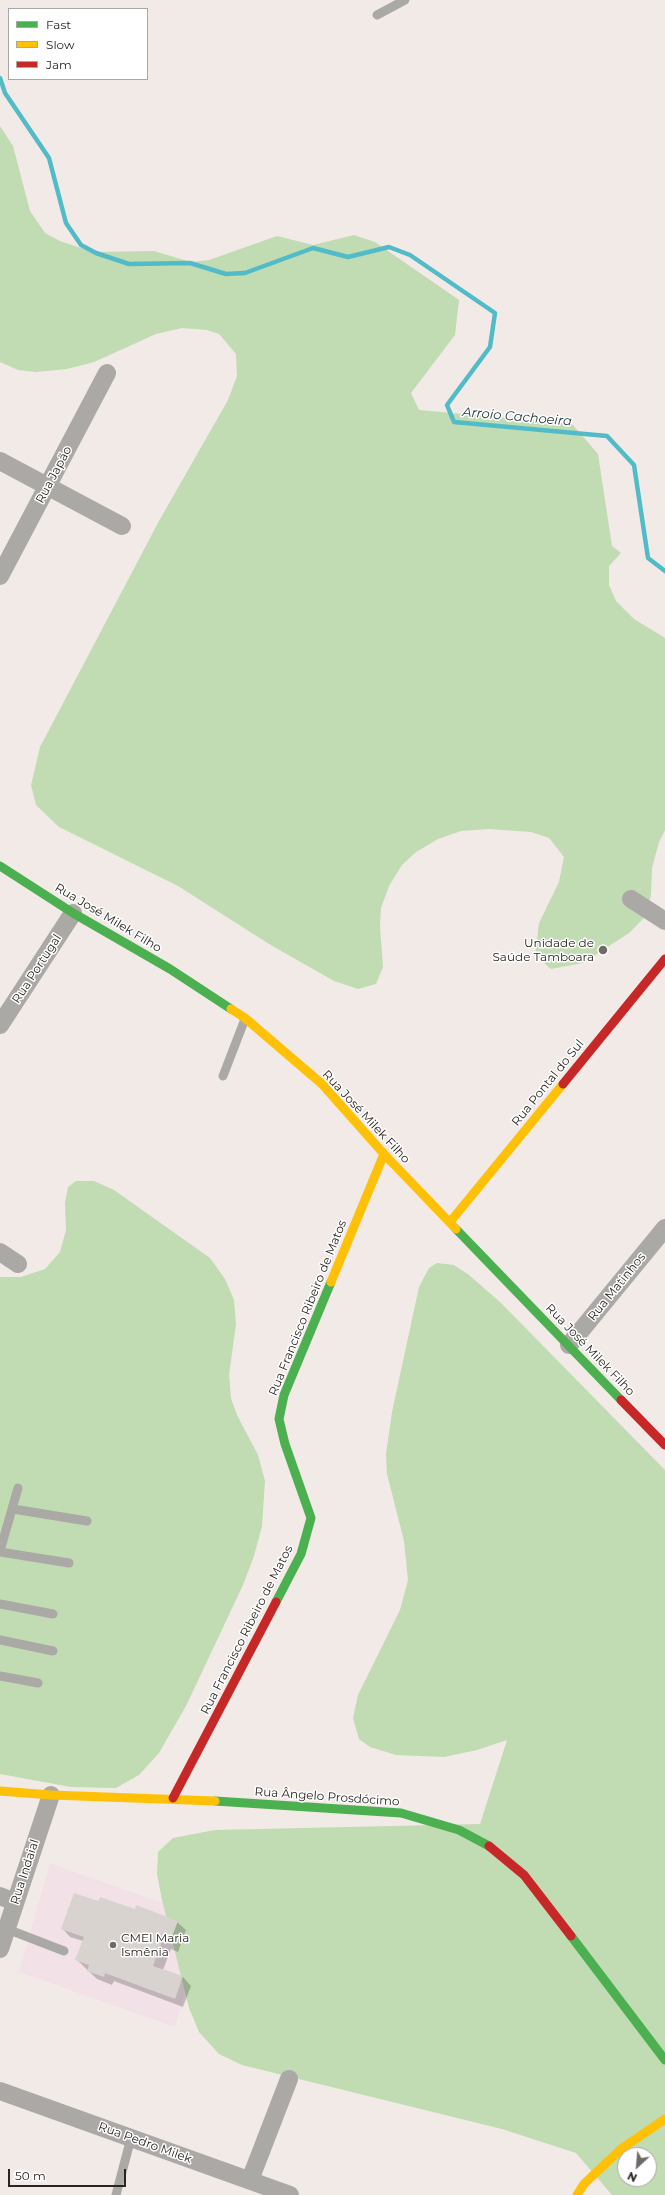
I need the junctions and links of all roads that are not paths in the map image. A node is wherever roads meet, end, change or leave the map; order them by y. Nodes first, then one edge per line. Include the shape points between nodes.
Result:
1 (405, 0) edge
2 (377, 15) dead end
3 (107, 373) dead end
4 (0, 461) edge
5 (48, 486) junction
6 (122, 526) dead end
7 (0, 576) edge
8 (0, 866) edge
9 (631, 899) dead end
10 (73, 913) junction
11 (665, 921) edge
12 (665, 959) edge
13 (245, 1018) junction
14 (0, 1025) edge
15 (222, 1076) dead end
16 (384, 1154) junction
17 (450, 1222) junction
18 (665, 1228) edge
19 (0, 1252) edge
20 (18, 1264) dead end
21 (569, 1345) junction
22 (665, 1445) edge
23 (18, 1488) dead end
24 (12, 1509) junction
25 (87, 1522) dead end
26 (0, 1551) edge
27 (69, 1563) dead end
28 (0, 1604) edge
29 (53, 1614) dead end
30 (0, 1640) edge
31 (53, 1651) dead end
32 (0, 1676) edge
33 (38, 1684) dead end
34 (0, 1791) edge
35 (51, 1795) junction
36 (173, 1798) junction
37 (8, 1899) edge
38 (7, 1929) junction
39 (0, 1949) edge
40 (64, 1951) dead end
41 (665, 2060) edge
42 (288, 2080) dead end
43 (0, 2091) edge
44 (665, 2120) edge
45 (131, 2138) junction
46 (250, 2180) junction
47 (272, 2192) edge
48 (116, 2195) edge
49 (290, 2195) edge
50 (576, 2195) edge

1 - 2 lane
3 - 5 street, Rua Japão
4 - 5 street
5 - 6 street
5 - 7 street, Rua Japão
8 - 10 street, Rua José Milek Filho
9 - 11 street
10 - 13 street, Rua José Milek Filho via 170,969
10 - 14 street, Rua Portugal
12 - 17 street, Rua Pontal do Sul
13 - 15 lane
13 - 16 street, Rua José Milek Filho via 322,1084
16 - 17 street, Rua José Milek Filho
16 - 36 street, Rua Francisco Ribeiro de Matos via 284,1395 279,1419 311,1518 302,1554
17 - 21 street, Rua José Milek Filho
18 - 21 street, Rua Matinhos
19 - 20 street
21 - 22 street, Rua José Milek Filho
23 - 24 lane
24 - 25 lane
24 - 26 lane
26 - 27 lane
28 - 29 lane
30 - 31 lane
32 - 33 lane
34 - 35 street, Rua Ângelo Prosdócimo
35 - 36 street, Rua Ângelo Prosdócimo
35 - 37 street, Rua Indaial
36 - 41 street, Rua Ângelo Prosdócimo via 401,1813 459,1830 490,1847 524,1875
37 - 38 street, Rua Indaial
38 - 39 street, Rua Indaial
38 - 40 lane
42 - 46 street
43 - 45 street, Rua Pedro Milek
44 - 50 street via 621,2148
45 - 46 street, Rua Pedro Milek
45 - 48 lane
46 - 47 street, Rua Pedro Milek
47 - 49 street, Rua Pedro Milek

